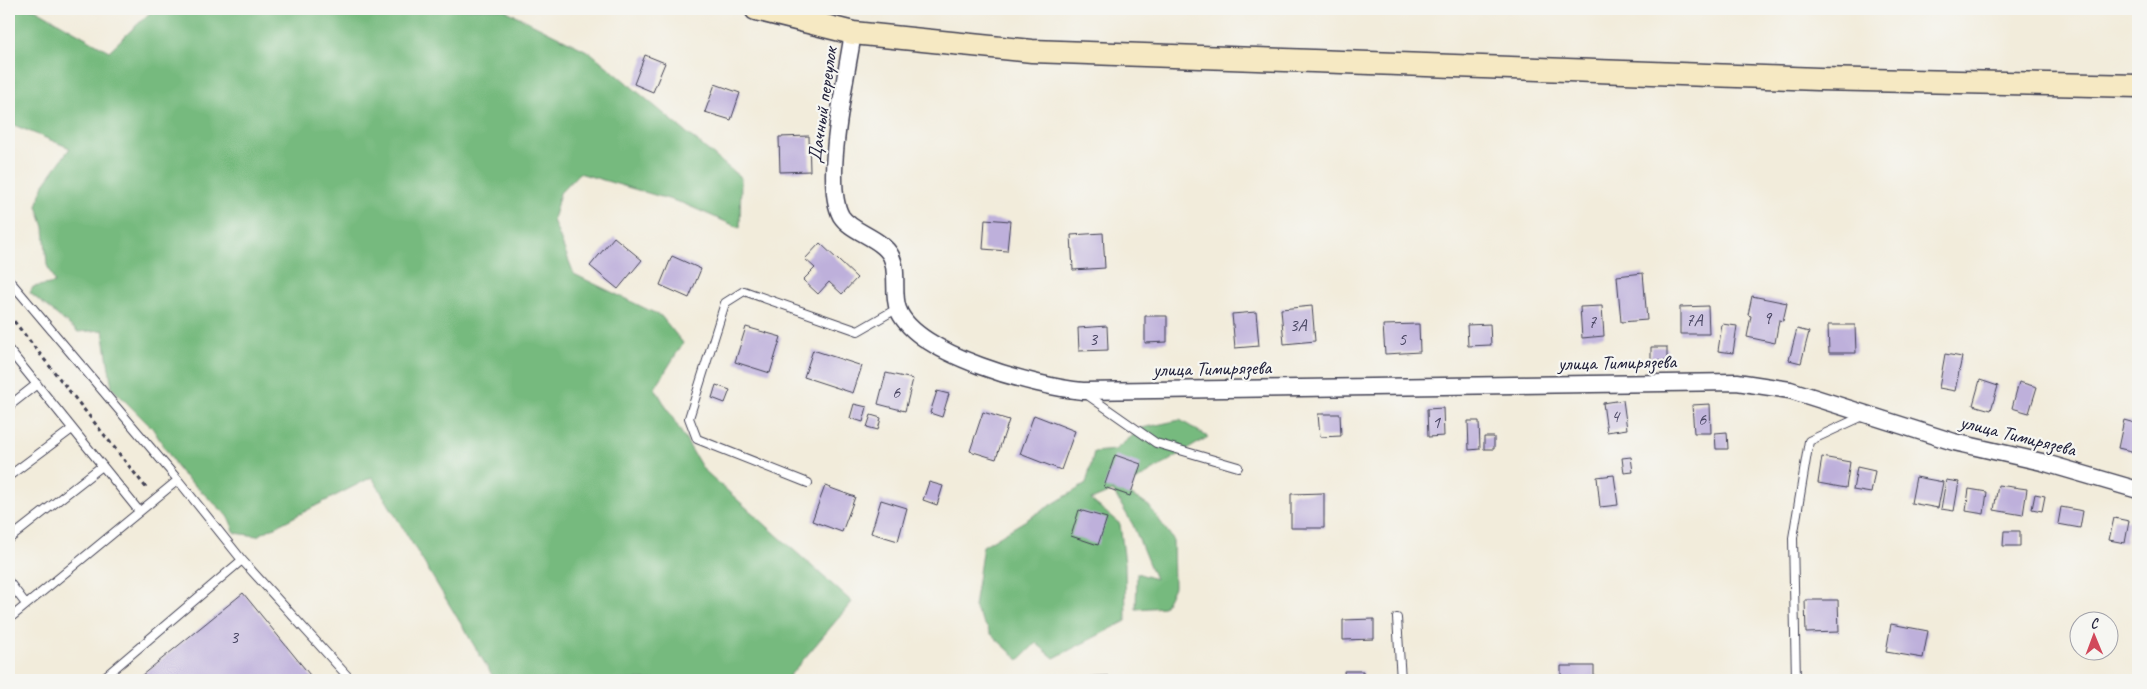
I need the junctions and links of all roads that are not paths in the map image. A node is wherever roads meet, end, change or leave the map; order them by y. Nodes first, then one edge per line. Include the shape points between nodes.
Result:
1 (756, 9) edge
2 (853, 33) junction
3 (2138, 86) edge
4 (9, 280) edge
5 (898, 308) junction
6 (9, 350) edge
7 (37, 384) junction
8 (1082, 391) junction
9 (9, 406) edge
10 (1867, 414) junction
11 (72, 429) junction
12 (102, 466) junction
13 (1238, 467) dead end
14 (9, 476) edge
15 (178, 480) junction
16 (808, 483) dead end
17 (2138, 490) edge
18 (139, 511) junction
19 (9, 539) edge
20 (242, 560) junction
21 (9, 582) edge
22 (26, 604) junction
23 (1397, 618) dead end
24 (9, 619) edge
25 (100, 680) edge
26 (351, 680) edge
27 (1401, 680) edge
28 (1796, 680) edge

1 - 2 main road
2 - 3 main road via 1032,51 1799,79
2 - 5 street, Дачный переулок via 834,156 836,202 842,218 874,239 891,256
4 - 15 lane
5 - 8 street via 909,325 927,340 959,358 1000,374 1058,389
5 - 16 lane via 858,331 744,291 725,303 689,418 697,439
6 - 7 lane
7 - 9 lane
7 - 11 lane
8 - 10 street, улица Тимирязева via 1738,382 1790,390
8 - 13 lane via 1156,443
10 - 17 street, улица Тимирязева via 1954,442 2042,462
10 - 28 lane via 1809,441 1792,538
11 - 12 lane
11 - 14 lane
12 - 18 lane
12 - 19 lane
15 - 18 lane
15 - 20 lane
18 - 22 lane
20 - 25 lane
20 - 26 lane
21 - 22 lane
22 - 24 lane
23 - 27 lane

